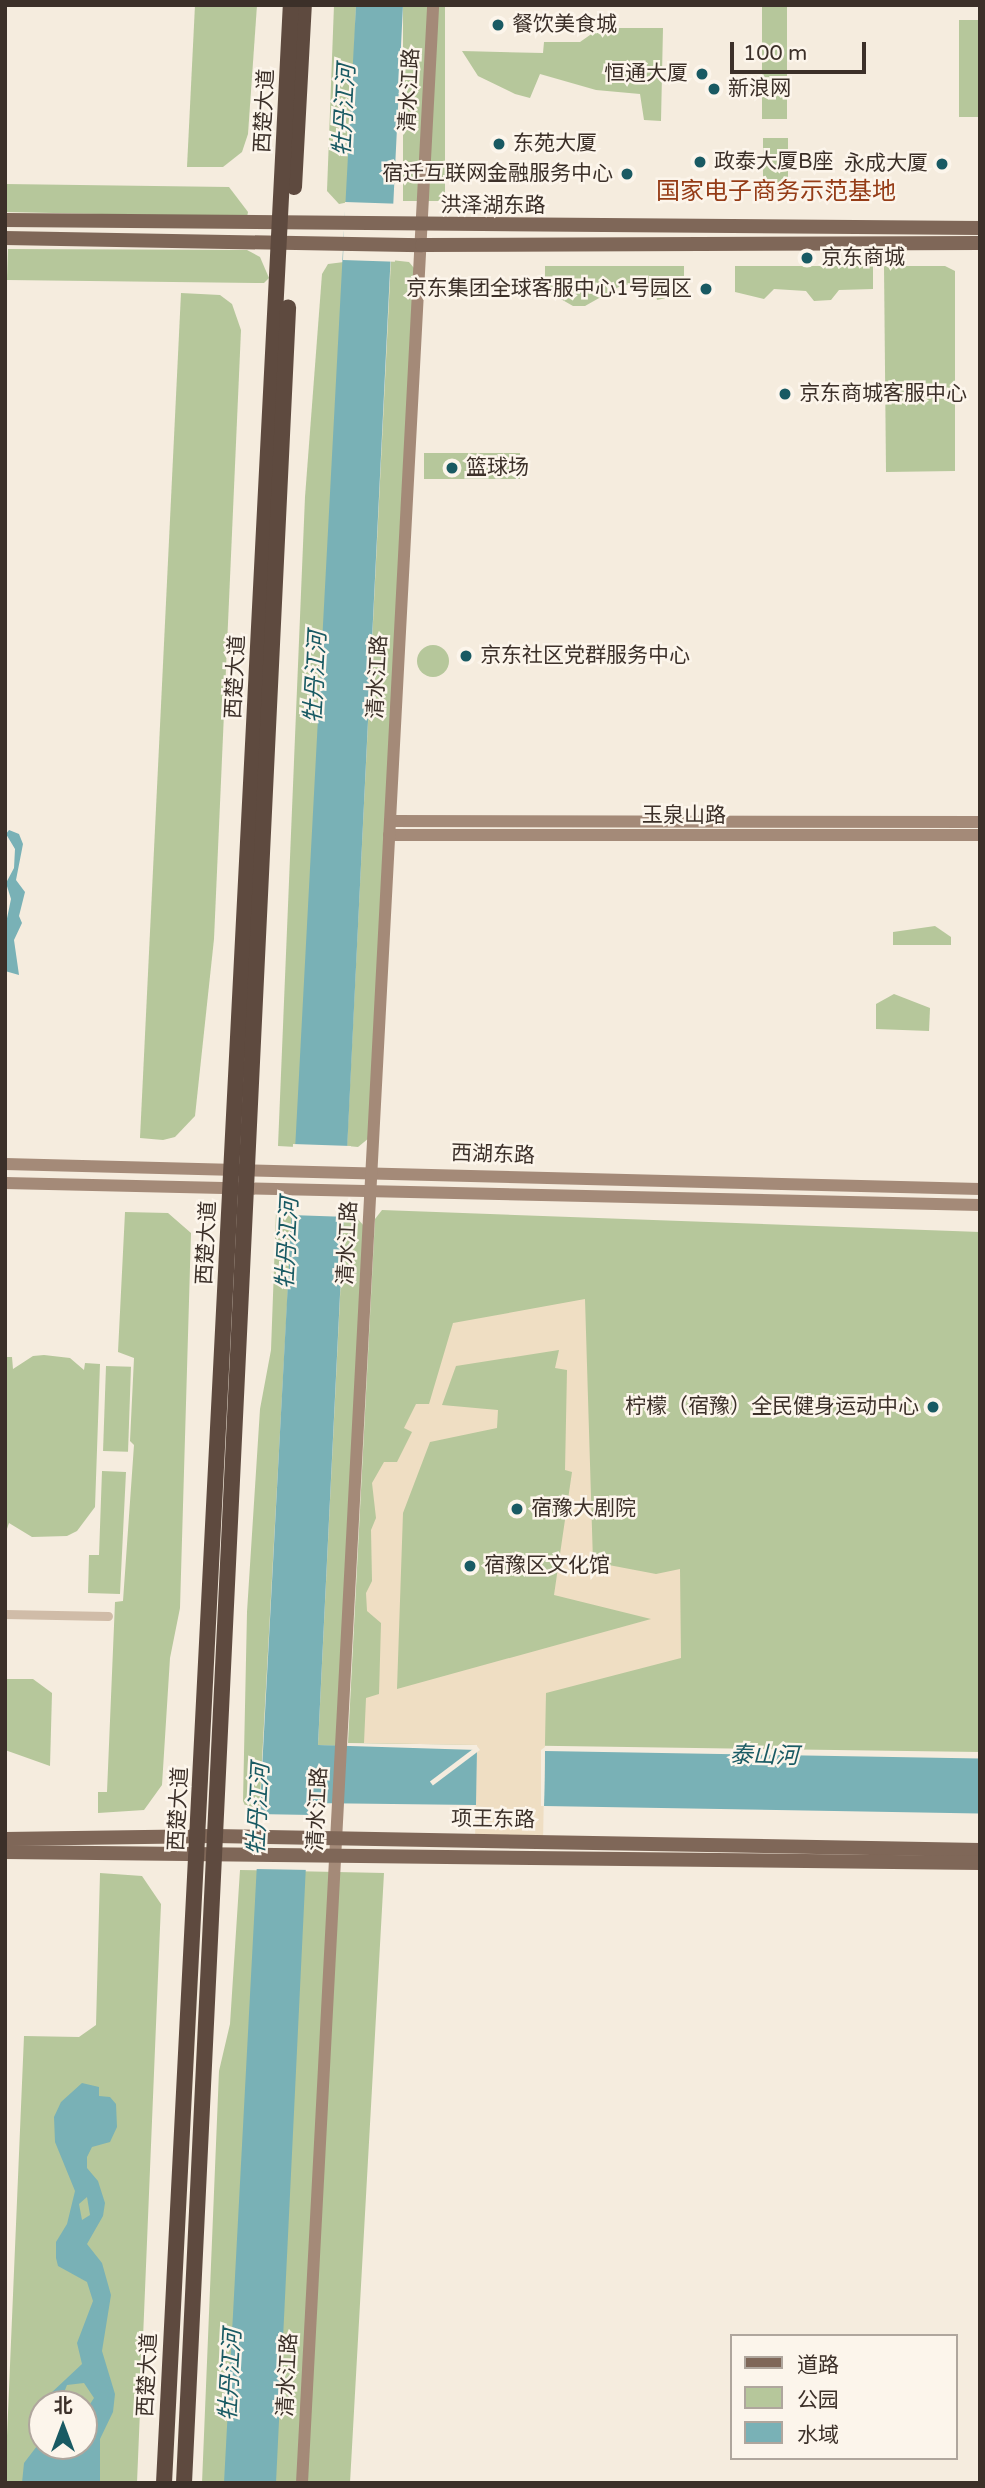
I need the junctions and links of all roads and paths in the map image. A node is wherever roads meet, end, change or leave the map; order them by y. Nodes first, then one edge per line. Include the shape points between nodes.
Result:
1 (291, 5) edge
2 (304, 5) edge
3 (433, 5) edge
4 (5, 220) edge
5 (287, 222) junction
6 (423, 226) junction
7 (980, 228) edge
8 (5, 238) edge
9 (286, 242) junction
10 (980, 243) edge
11 (422, 245) junction
12 (390, 821) junction
13 (980, 822) edge
14 (389, 835) junction
15 (980, 835) edge
16 (5, 1164) edge
17 (238, 1167) junction
18 (371, 1171) junction
19 (5, 1183) edge
20 (370, 1188) junction
21 (237, 1189) junction
22 (980, 1189) edge
23 (980, 1205) edge
24 (5, 1614) edge
25 (108, 1616) dead end
26 (206, 1836) junction
27 (5, 1839) edge
28 (336, 1839) junction
29 (980, 1850) edge
30 (5, 1852) edge
31 (198, 1854) junction
32 (215, 1855) junction
33 (335, 1856) junction
34 (980, 1863) edge
35 (164, 2483) edge
36 (184, 2483) edge
37 (302, 2483) edge

1 - 5 highway, 西楚大道
2 - 5 highway, 西楚大道
3 - 6 street, 清水江路
4 - 5 main road, 洪泽湖东路
5 - 6 main road, 洪泽湖东路
5 - 9 highway, 西楚大道
6 - 7 main road, 洪泽湖东路
6 - 11 street, 清水江路
8 - 9 main road, 洪泽湖东路
9 - 11 main road, 洪泽湖东路
9 - 17 highway, 西楚大道
10 - 11 main road, 洪泽湖东路
11 - 12 street, 清水江路
12 - 13 street, 玉泉山路
12 - 14 street, 清水江路
14 - 15 street, 玉泉山路
14 - 18 street, 清水江路
16 - 17 street, 西湖东路
17 - 18 street, 西湖东路
17 - 21 highway, 西楚大道
18 - 20 street, 清水江路
18 - 22 street, 西湖东路
19 - 21 street, 西湖东路
20 - 21 street, 西湖东路
20 - 23 street, 西湖东路
20 - 28 street, 清水江路
21 - 26 highway, 西楚大道
24 - 25 street
26 - 27 main road, 项王东路
26 - 28 main road, 项王东路
26 - 31 highway, 西楚大道
26 - 32 highway, 西楚大道
28 - 29 main road, 项王东路
28 - 33 street, 清水江路
30 - 31 main road, 项王东路
31 - 32 main road, 项王东路
31 - 35 highway, 西楚大道
32 - 33 main road, 项王东路
32 - 36 highway, 西楚大道
33 - 34 main road, 项王东路
33 - 37 street, 清水江路

